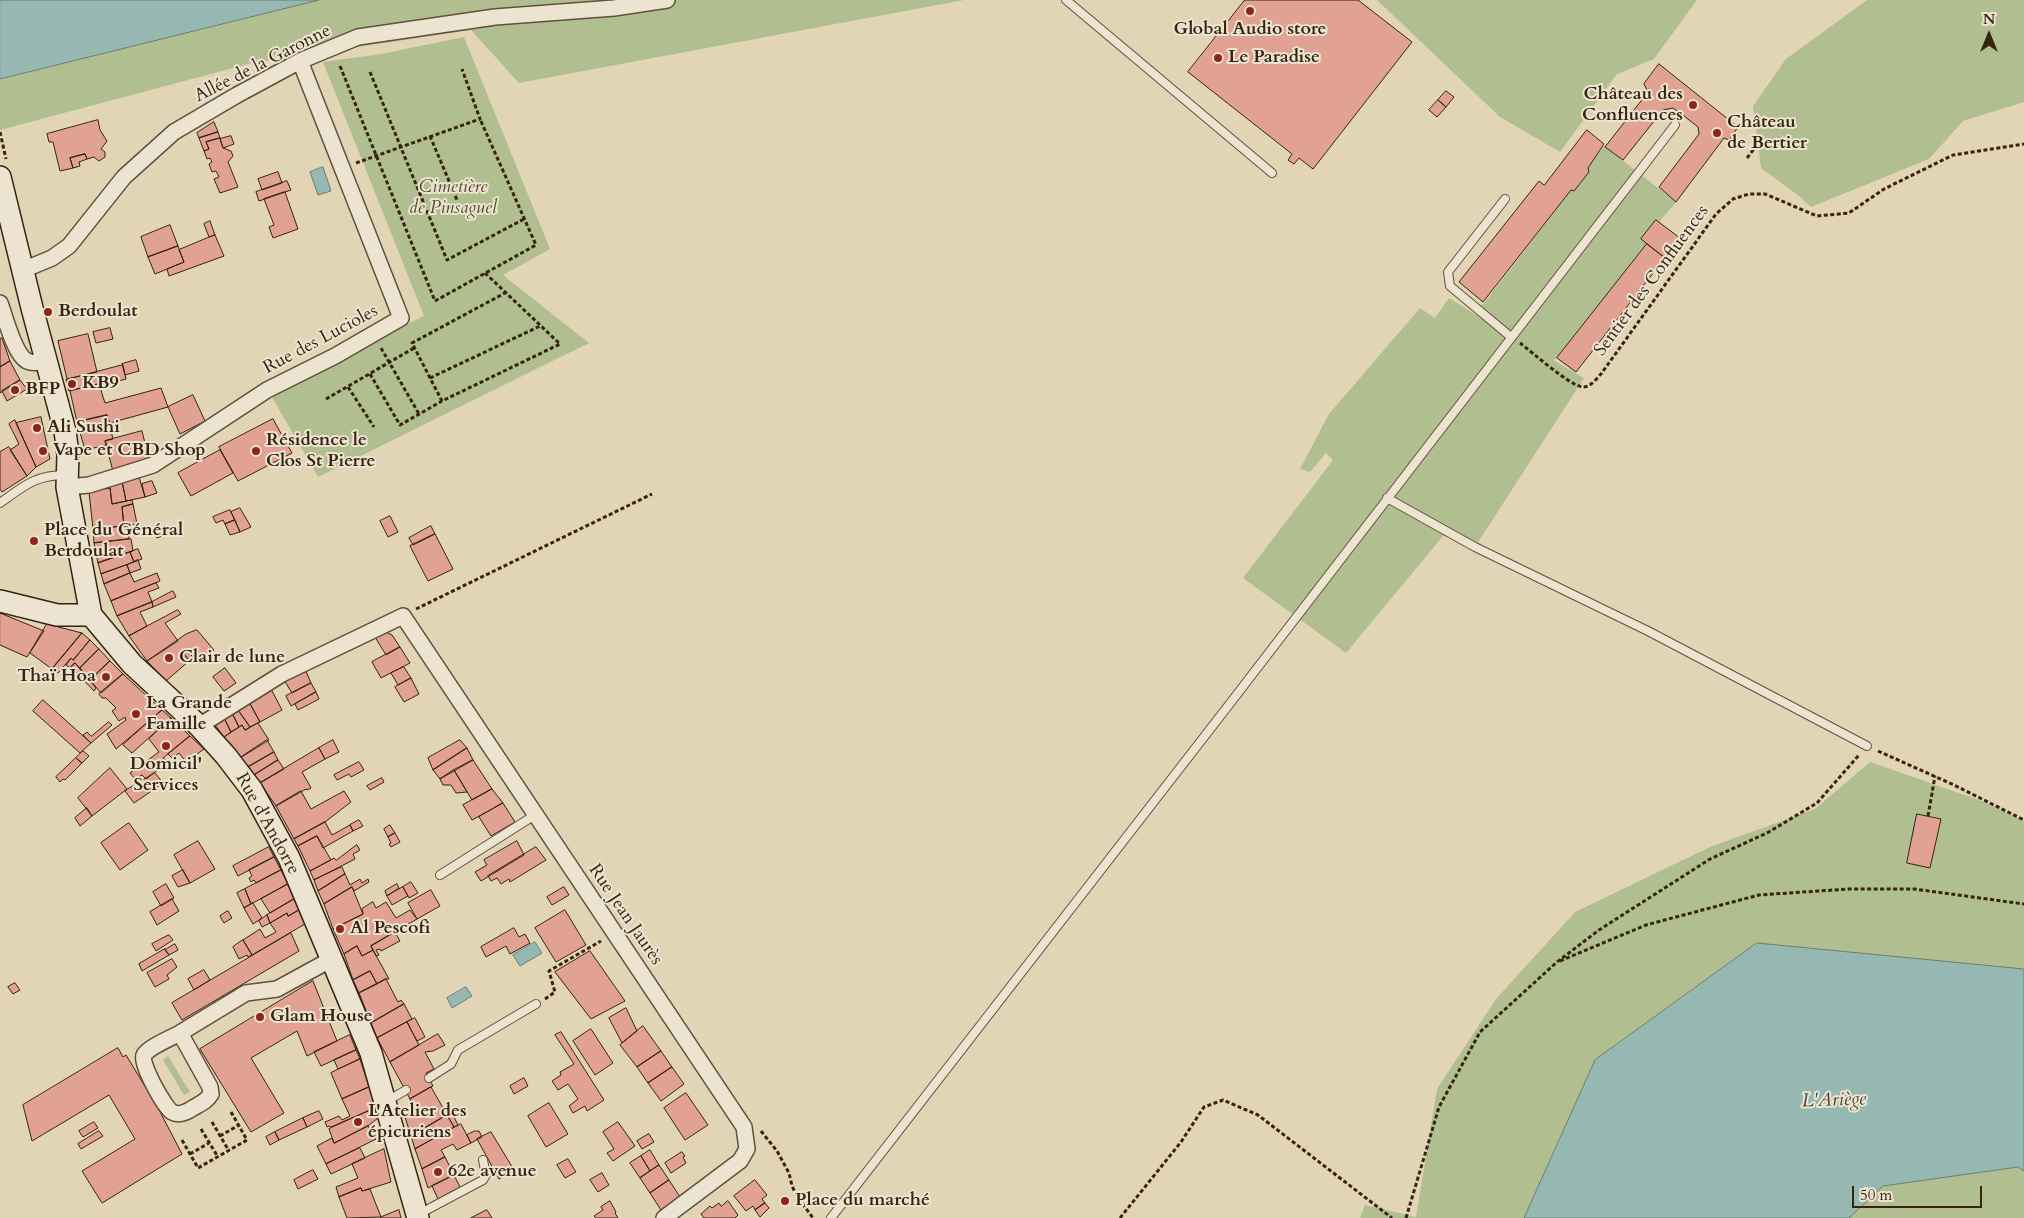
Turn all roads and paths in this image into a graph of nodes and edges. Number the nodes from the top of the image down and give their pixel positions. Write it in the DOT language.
graph roads {
  1 [pos="667,0"];
  2 [pos="1066,0"];
  3 [pos="300,61"];
  4 [pos="340,66"];
  5 [pos="462,69"];
  6 [pos="370,72"];
  7 [pos="480,118"];
  8 [pos="1675,125"];
  9 [pos="0,132"];
  10 [pos="430,136"];
  11 [pos="1754,142"];
  12 [pos="2024,144"];
  13 [pos="400,147"];
  14 [pos="4,152"];
  15 [pos="376,156"];
  16 [pos="1747,158"];
  17 [pos="341,168"];
  18 [pos="1272,173"];
  19 [pos="0,177"];
  20 [pos="1505,199"];
  21 [pos="457,200"];
  22 [pos="524,220"];
  23 [pos="23,270"];
  24 [pos="485,273"];
  25 [pos="505,293"];
  26 [pos="0,303"];
  27 [pos="540,326"];
  28 [pos="1511,337"];
  29 [pos="380,347"];
  30 [pos="414,348"];
  31 [pos="47,361"];
  32 [pos="389,362"];
  33 [pos="370,374"];
  34 [pos="430,378"];
  35 [pos="348,386"];
  36 [pos="326,399"];
  37 [pos="442,401"];
  38 [pos="419,414"];
  39 [pos="374,427"];
  40 [pos="68,481"];
  41 [pos="652,494"];
  42 [pos="1388,498"];
  43 [pos="0,503"];
  44 [pos="0,601"];
  45 [pos="91,615"];
  46 [pos="403,616"];
  47 [pos="199,726"];
  48 [pos="1867,746"];
  49 [pos="1935,776"];
  50 [pos="535,815"];
  51 [pos="1928,816"];
  52 [pos="2024,820"];
  53 [pos="440,875"];
  54 [pos="2024,904"];
  55 [pos="615,934"];
  56 [pos="330,960"];
  57 [pos="1557,962"];
  58 [pos="536,1004"];
  59 [pos="180,1033"];
  60 [pos="429,1078"];
  61 [pos="406,1090"];
  62 [pos="385,1102"];
  63 [pos="231,1112"];
  64 [pos="212,1122"];
  65 [pos="239,1125"];
  66 [pos="744,1127"];
  67 [pos="201,1129"];
  68 [pos="220,1136"];
  69 [pos="182,1140"];
  70 [pos="209,1143"];
  71 [pos="229,1151"];
  72 [pos="190,1154"];
  73 [pos="218,1157"];
  74 [pos="483,1160"];
  75 [pos="417,1216"];
  76 [pos="664,1218"];
  77 [pos="813,1218"];
  78 [pos="831,1218"];
  79 [pos="1120,1218"];
  80 [pos="1392,1218"];
  81 [pos="1406,1218"];
  1 -- 3 [label="street, Allée de la Garonne"];
  2 -- 18 [label="lane"];
  3 -- 17 [label="street, Rue des Lucioles"];
  3 -- 23 [label="street, Allée de la Garonne"];
  4 -- 15 [label="path"];
  5 -- 7 [label="path"];
  6 -- 13 [label="path"];
  7 -- 10 [label="path"];
  7 -- 22 [label="path"];
  8 -- 28 [label="lane"];
  9 -- 14 [label="path"];
  10 -- 13 [label="path"];
  10 -- 21 [label="path"];
  11 -- 16 [label="path"];
  12 -- 28 [label="path, Sentier des Confluences"];
  13 -- 15 [label="path"];
  13 -- 22 [label="path"];
  15 -- 17 [label="path"];
  15 -- 24 [label="path"];
  17 -- 40 [label="street, Rue des Lucioles"];
  19 -- 23 [label="main road, Rue d'Andorre"];
  20 -- 28 [label="lane"];
  22 -- 24 [label="path"];
  23 -- 31 [label="main road, Rue d'Andorre"];
  24 -- 25 [label="path"];
  25 -- 27 [label="path"];
  25 -- 30 [label="path"];
  26 -- 31 [label="street"];
  27 -- 34 [label="path"];
  27 -- 37 [label="path"];
  28 -- 42 [label="lane"];
  29 -- 32 [label="path"];
  30 -- 32 [label="path"];
  30 -- 34 [label="path"];
  31 -- 40 [label="main road, Rue d'Andorre"];
  32 -- 33 [label="path"];
  32 -- 38 [label="path"];
  33 -- 35 [label="path"];
  33 -- 38 [label="path"];
  34 -- 37 [label="path"];
  35 -- 36 [label="path"];
  35 -- 39 [label="path"];
  37 -- 38 [label="path"];
  40 -- 43 [label="lane"];
  40 -- 45 [label="main road, Rue d'Andorre"];
  41 -- 46 [label="path"];
  42 -- 48 [label="lane"];
  42 -- 78 [label="lane"];
  44 -- 45 [label="main road"];
  45 -- 47 [label="main road, Rue d'Andorre"];
  46 -- 47 [label="street"];
  46 -- 50 [label="street, Rue Jean Jaurès"];
  47 -- 56 [label="main road, Rue d'Andorre"];
  48 -- 49 [label="path"];
  48 -- 57 [label="path"];
  49 -- 51 [label="path"];
  49 -- 52 [label="path"];
  50 -- 53 [label="lane"];
  50 -- 55 [label="street, Rue Jean Jaurès"];
  54 -- 57 [label="path"];
  55 -- 58 [label="path"];
  55 -- 66 [label="street, Rue Jean Jaurès"];
  56 -- 59 [label="street"];
  56 -- 62 [label="main road, Rue d'Andorre"];
  57 -- 81 [label="path"];
  58 -- 60 [label="lane"];
  59 -- 59 [label="street"];
  61 -- 62 [label="lane"];
  62 -- 75 [label="main road, Rue d'Andorre"];
  63 -- 65 [label="path"];
  64 -- 68 [label="path"];
  65 -- 68 [label="path"];
  65 -- 71 [label="path"];
  66 -- 76 [label="street"];
  66 -- 77 [label="path"];
  67 -- 70 [label="path"];
  68 -- 71 [label="path"];
  69 -- 72 [label="path"];
  70 -- 72 [label="path"];
  70 -- 73 [label="path"];
  71 -- 73 [label="path"];
  72 -- 73 [label="path"];
  74 -- 75 [label="lane"];
  79 -- 80 [label="path"];
}
